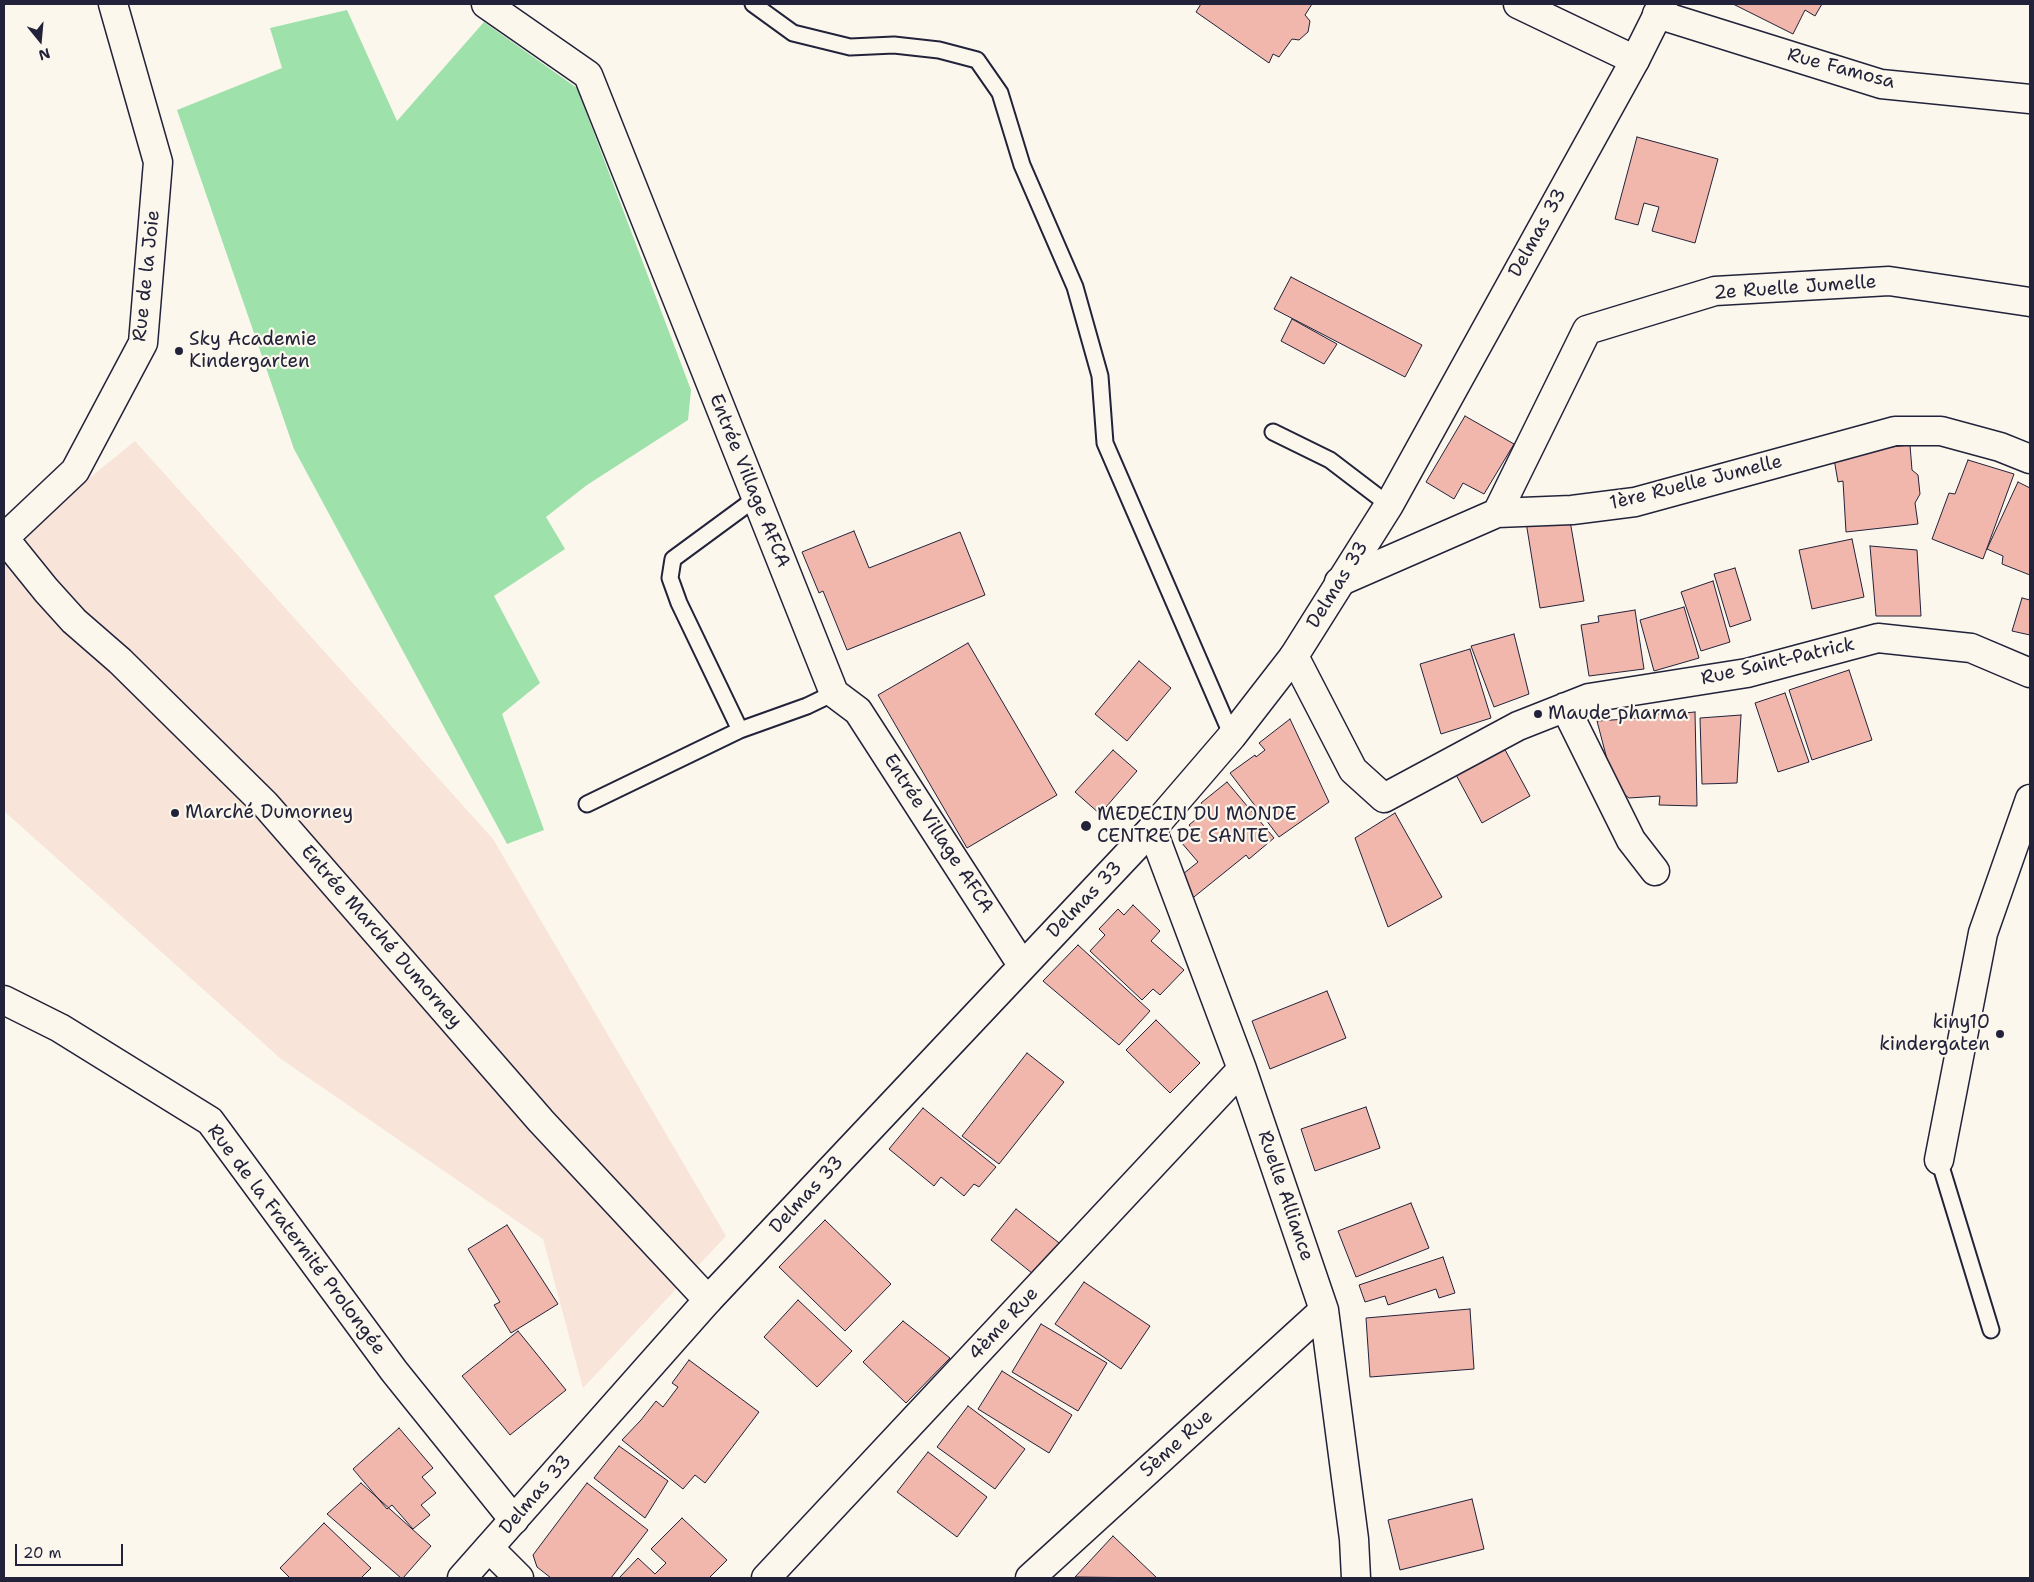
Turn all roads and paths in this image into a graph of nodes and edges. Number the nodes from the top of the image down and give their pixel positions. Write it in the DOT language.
graph roads {
  1 [pos="113,4"];
  2 [pos="486,4"];
  3 [pos="754,4"];
  4 [pos="1518,4"];
  5 [pos="1660,9"];
  6 [pos="1635,60"];
  7 [pos="2030,99"];
  8 [pos="2030,302"];
  9 [pos="1273,432"];
  10 [pos="2030,459"];
  11 [pos="756,498"];
  12 [pos="1389,505"];
  13 [pos="1498,513"];
  14 [pos="4,538"];
  15 [pos="1339,582"];
  16 [pos="1294,656"];
  17 [pos="2030,673"];
  18 [pos="834,692"];
  19 [pos="1565,708"];
  20 [pos="740,730"];
  21 [pos="1232,736"];
  22 [pos="2030,799"];
  23 [pos="587,804"];
  24 [pos="1152,829"];
  25 [pos="1656,871"];
  26 [pos="1022,965"];
  27 [pos="4,1000"];
  28 [pos="1242,1069"];
  29 [pos="1939,1160"];
  30 [pos="708,1300"];
  31 [pos="1324,1310"];
  32 [pos="1991,1330"];
  33 [pos="514,1520"];
  34 [pos="489,1548"];
  35 [pos="462,1578"];
  36 [pos="520,1578"];
  37 [pos="766,1578"];
  38 [pos="1030,1578"];
  39 [pos="1356,1578"];
  1 -- 14 [label="street, Rue de la Joie"];
  2 -- 11 [label="street, Entrée Village AFCA"];
  3 -- 21 [label="lane"];
  4 -- 6 [label="street"];
  5 -- 6 [label="street, Delmas 33"];
  5 -- 7 [label="street, Rue Famosa"];
  6 -- 12 [label="street, Delmas 33"];
  8 -- 13 [label="street, 2e Ruelle Jumelle"];
  9 -- 12 [label="lane"];
  10 -- 13 [label="street, 1ère Ruelle Jumelle"];
  11 -- 18 [label="street, Entrée Village AFCA"];
  11 -- 20 [label="lane"];
  12 -- 15 [label="street, Delmas 33"];
  13 -- 15 [label="street, 1ère Ruelle Jumelle"];
  14 -- 30 [label="street, Entrée Marché Dumorney"];
  15 -- 16 [label="street, Delmas 33"];
  16 -- 19 [label="street, Rue Saint-Patrick"];
  16 -- 21 [label="street, Delmas 33"];
  17 -- 19 [label="street, Rue Saint-Patrick"];
  18 -- 20 [label="lane"];
  18 -- 26 [label="street, Entrée Village AFCA"];
  19 -- 25 [label="street"];
  20 -- 23 [label="lane"];
  21 -- 24 [label="street, Delmas 33"];
  22 -- 29 [label="street"];
  24 -- 26 [label="street, Delmas 33"];
  24 -- 28 [label="street, Ruelle Alliance"];
  26 -- 30 [label="street, Delmas 33"];
  27 -- 33 [label="street, Rue de la Fraternité Prolongée"];
  28 -- 31 [label="street, Ruelle Alliance"];
  28 -- 37 [label="street, 4ème Rue"];
  29 -- 32 [label="lane"];
  30 -- 33 [label="street, Delmas 33"];
  31 -- 38 [label="street, 5ème Rue"];
  31 -- 39 [label="street, Ruelle Alliance"];
  33 -- 34 [label="street, Delmas 33"];
  34 -- 35 [label="street, Delmas 33"];
  34 -- 36 [label="street"];
}
